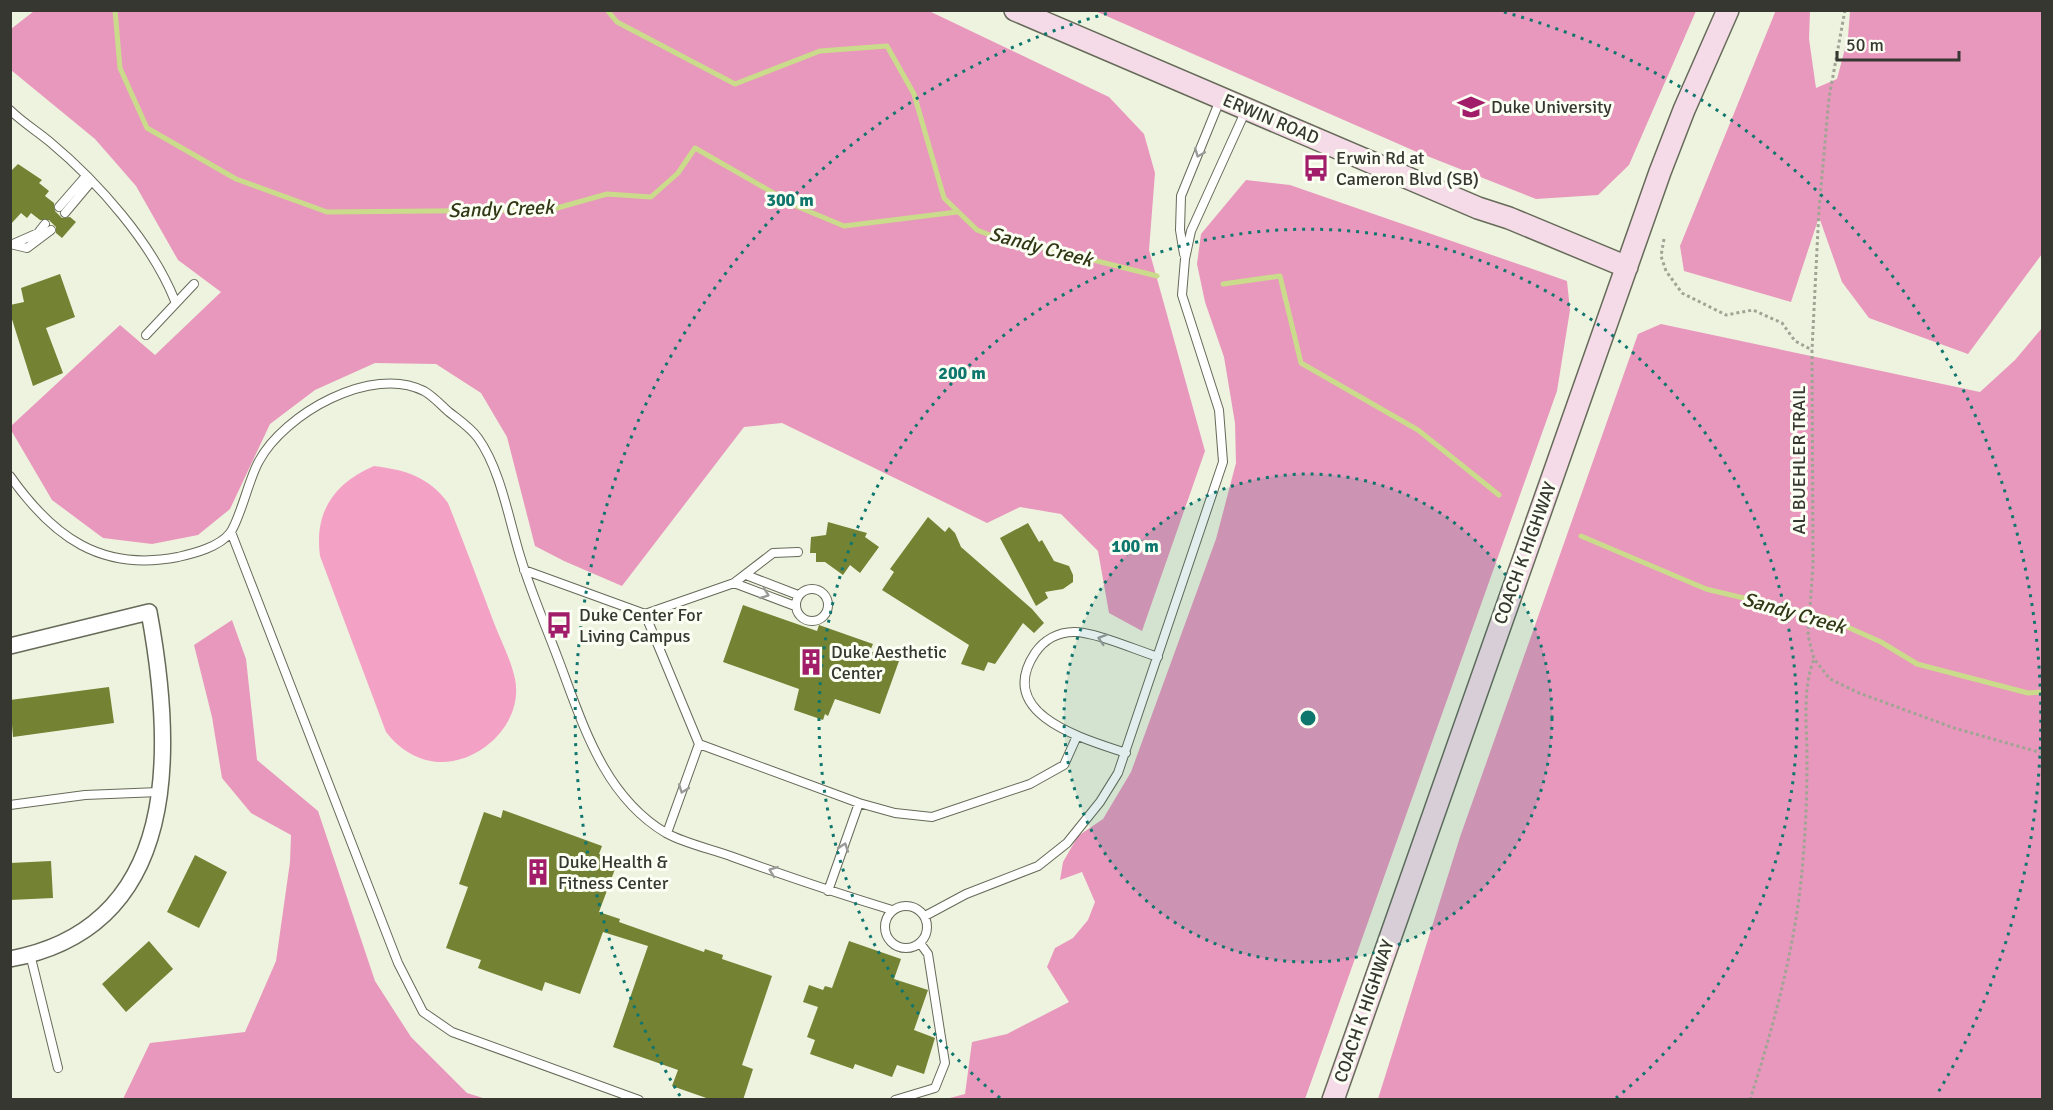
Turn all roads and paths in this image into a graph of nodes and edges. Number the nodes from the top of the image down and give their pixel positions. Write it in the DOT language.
graph roads {
  1 [pos="1015,10"];
  2 [pos="1728,10"];
  3 [pos="1845,10"];
  4 [pos="1221,98"];
  5 [pos="1246,109"];
  6 [pos="12,114"];
  7 [pos="88,179"];
  8 [pos="62,210"];
  9 [pos="48,227"];
  10 [pos="1664,239"];
  11 [pos="12,244"];
  12 [pos="1185,259"];
  13 [pos="1627,267"];
  14 [pos="194,284"];
  15 [pos="175,301"];
  16 [pos="146,335"];
  17 [pos="1812,350"];
  18 [pos="10,476"];
  19 [pos="231,532"];
  20 [pos="798,552"];
  21 [pos="524,570"];
  22 [pos="746,575"];
  23 [pos="734,583"];
  24 [pos="798,595"];
  25 [pos="795,606"];
  26 [pos="645,614"];
  27 [pos="10,646"];
  28 [pos="1158,657"];
  29 [pos="1814,659"];
  30 [pos="1077,736"];
  31 [pos="699,744"];
  32 [pos="1125,753"];
  33 [pos="2043,753"];
  34 [pos="159,792"];
  35 [pos="859,803"];
  36 [pos="10,805"];
  37 [pos="667,833"];
  38 [pos="828,891"];
  39 [pos="892,910"];
  40 [pos="925,916"];
  41 [pos="920,943"];
  42 [pos="30,954"];
  43 [pos="10,958"];
  44 [pos="58,1068"];
  45 [pos="639,1100"];
  46 [pos="895,1100"];
  47 [pos="1333,1100"];
  48 [pos="1750,1100"];
  1 -- 4 [label="main road, ERWIN ROAD"];
  2 -- 13 [label="main road, COACH K HIGHWAY"];
  3 -- 17 [label="path, AL BUEHLER TRAIL"];
  4 -- 5 [label="main road, ERWIN ROAD"];
  4 -- 12 [label="lane, one-way"];
  5 -- 12 [label="lane"];
  5 -- 13 [label="main road, ERWIN ROAD"];
  6 -- 7 [label="lane"];
  7 -- 8 [label="lane"];
  7 -- 15 [label="lane"];
  9 -- 11 [label="lane"];
  10 -- 17 [label="path"];
  12 -- 28 [label="lane"];
  13 -- 47 [label="main road, COACH K HIGHWAY"];
  14 -- 15 [label="lane"];
  15 -- 16 [label="lane"];
  17 -- 29 [label="path, AL BUEHLER TRAIL"];
  18 -- 19 [label="lane"];
  19 -- 21 [label="lane"];
  19 -- 45 [label="lane"];
  20 -- 22 [label="lane"];
  21 -- 26 [label="lane"];
  21 -- 37 [label="lane"];
  22 -- 23 [label="lane"];
  22 -- 24 [label="lane"];
  23 -- 25 [label="lane, one-way"];
  23 -- 26 [label="lane"];
  24 -- 25 [label="lane"];
  24 -- 25 [label="lane"];
  26 -- 31 [label="lane"];
  27 -- 34 [label="street"];
  28 -- 30 [label="lane, one-way"];
  28 -- 32 [label="lane"];
  29 -- 33 [label="path, AL BUEHLER TRAIL"];
  29 -- 48 [label="path"];
  30 -- 32 [label="lane"];
  30 -- 35 [label="lane"];
  31 -- 35 [label="lane"];
  31 -- 37 [label="lane, one-way"];
  32 -- 40 [label="lane"];
  34 -- 36 [label="lane"];
  34 -- 42 [label="street"];
  38 -- 35 [label="lane, one-way"];
  38 -- 37 [label="lane, one-way"];
  38 -- 39 [label="lane"];
  39 -- 40 [label="lane"];
  39 -- 41 [label="lane"];
  40 -- 41 [label="lane"];
  41 -- 46 [label="lane"];
  42 -- 43 [label="street"];
  42 -- 44 [label="lane"];
}
